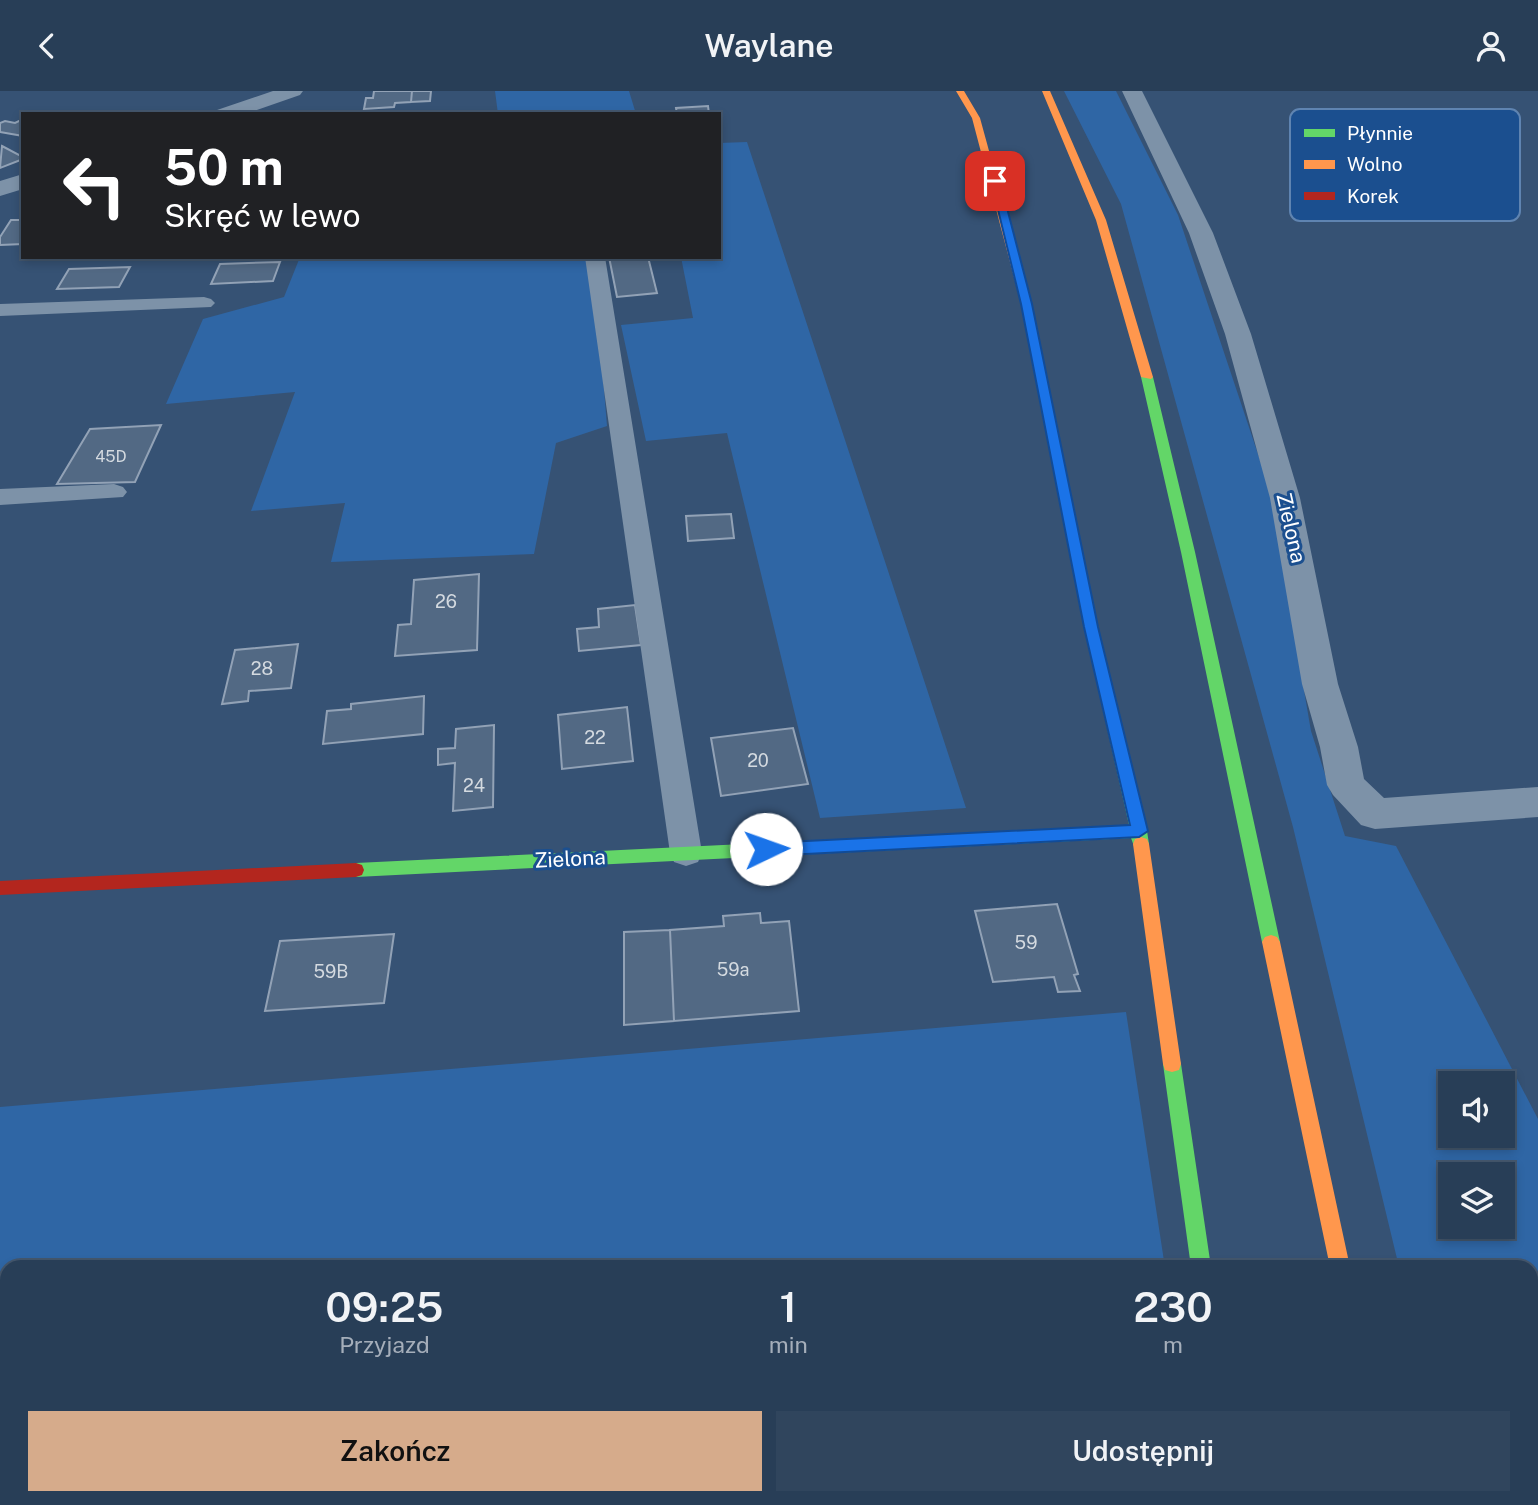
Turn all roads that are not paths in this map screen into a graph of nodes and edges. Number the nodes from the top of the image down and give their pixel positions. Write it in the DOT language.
graph roads {
  1 [pos="293,91"];
  2 [pos="960,91"];
  3 [pos="1046,91"];
  4 [pos="1132,91"];
  5 [pos="230,112"];
  6 [pos="21,182"];
  7 [pos="0,188"];
  8 [pos="596,259"];
  9 [pos="204,303"];
  10 [pos="0,310"];
  11 [pos="114,492"];
  12 [pos="0,497"];
  13 [pos="1538,802"];
  14 [pos="1139,831"];
  15 [pos="686,853"];
  16 [pos="0,888"];
  17 [pos="1200,1260"];
  18 [pos="1338,1260"];
  1 -- 5 [label="street"];
  2 -- 14 [label="street"];
  3 -- 18 [label="street"];
  4 -- 13 [label="street, Zielona"];
  6 -- 7 [label="street"];
  8 -- 15 [label="lane"];
  9 -- 10 [label="lane"];
  11 -- 12 [label="lane"];
  14 -- 15 [label="street, Zielona"];
  14 -- 17 [label="street"];
  15 -- 16 [label="street, Zielona"];
}
